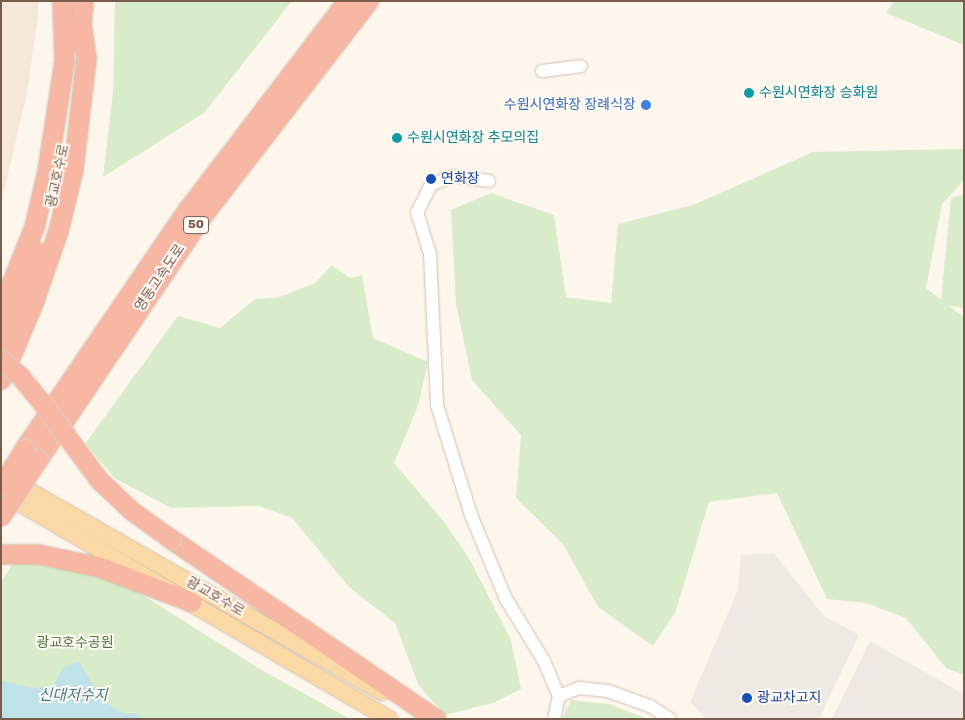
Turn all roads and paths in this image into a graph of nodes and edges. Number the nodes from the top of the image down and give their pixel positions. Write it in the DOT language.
graph roads {
  1 [pos="62,1"];
  2 [pos="84,1"];
  3 [pos="348,1"];
  4 [pos="368,1"];
  5 [pos="60,28"];
  6 [pos="82,30"];
  7 [pos="581,66"];
  8 [pos="542,71"];
  9 [pos="67,94"];
  10 [pos="489,181"];
  11 [pos="1,279"];
  12 [pos="1,309"];
  13 [pos="1,343"];
  14 [pos="1,360"];
  15 [pos="1,379"];
  16 [pos="31,454"];
  17 [pos="1,474"];
  18 [pos="1,485"];
  19 [pos="1,492"];
  20 [pos="1,516"];
  21 [pos="1,554"];
  22 [pos="192,602"];
  23 [pos="560,696"];
  24 [pos="390,719"];
  25 [pos="430,719"];
  26 [pos="436,719"];
  27 [pos="554,719"];
  28 [pos="670,719"];
  1 -- 5 [label="highway, 광교호수로"];
  2 -- 6 [label="highway, 광교호수로"];
  3 -- 16 [label="highway, 영동고속도로 / 50"];
  4 -- 16 [label="highway, 영동고속도로 / 50"];
  5 -- 9 [label="highway, 광교호수로"];
  5 -- 11 [label="highway"];
  6 -- 9 [label="highway, 광교호수로"];
  6 -- 15 [label="highway"];
  7 -- 8 [label="street"];
  9 -- 12 [label="highway, 광교호수로"];
  9 -- 13 [label="highway, 광교호수로"];
  10 -- 23 [label="street"];
  14 -- 26 [label="highway, bridge"];
  16 -- 18 [label="highway, 영동고속도로 / 50, bridge"];
  16 -- 20 [label="highway, 영동고속도로 / 50, bridge"];
  17 -- 25 [label="main road, 광교호수로"];
  19 -- 22 [label="main road, 광교호수로"];
  21 -- 22 [label="highway"];
  22 -- 24 [label="main road, 광교호수로"];
  23 -- 27 [label="street"];
  23 -- 28 [label="street"];
}
